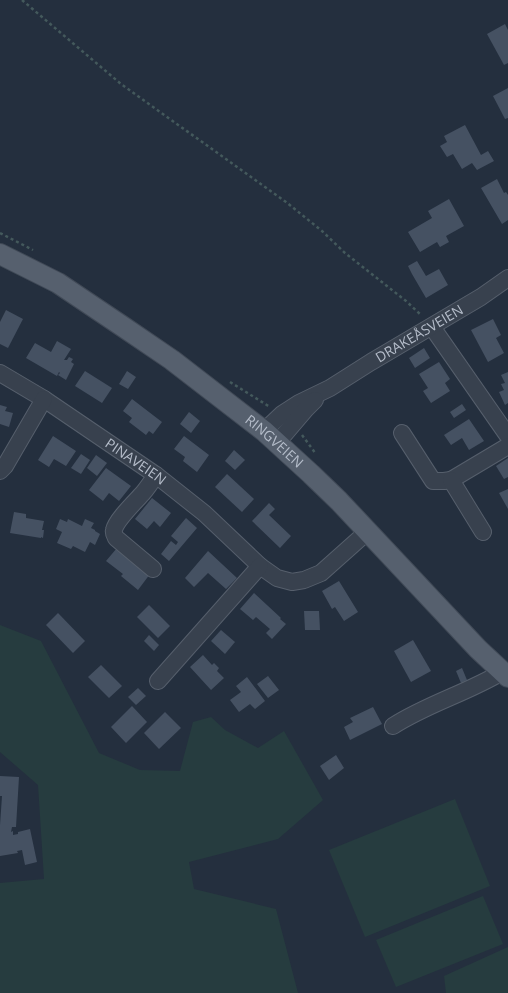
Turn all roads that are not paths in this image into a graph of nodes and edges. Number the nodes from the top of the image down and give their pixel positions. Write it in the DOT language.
graph roads {
  1 [pos="0,254"];
  2 [pos="508,278"];
  3 [pos="432,327"];
  4 [pos="0,373"];
  5 [pos="44,400"];
  6 [pos="402,432"];
  7 [pos="508,436"];
  8 [pos="270,437"];
  9 [pos="508,446"];
  10 [pos="0,471"];
  11 [pos="156,475"];
  12 [pos="451,480"];
  13 [pos="367,532"];
  14 [pos="483,532"];
  15 [pos="260,566"];
  16 [pos="153,569"];
  17 [pos="505,674"];
  18 [pos="158,681"];
  19 [pos="392,726"];
  1 -- 8 [label="main road, RINGVEIEN"];
  2 -- 3 [label="street, DRAKEÅSVEIEN"];
  3 -- 7 [label="street"];
  3 -- 8 [label="street, DRAKEÅSVEIEN"];
  4 -- 5 [label="street, PINAVEIEN"];
  5 -- 10 [label="street"];
  5 -- 11 [label="street, PINAVEIEN"];
  6 -- 12 [label="street"];
  8 -- 13 [label="main road, RINGVEIEN"];
  9 -- 12 [label="street"];
  11 -- 15 [label="street, PINAVEIEN"];
  11 -- 16 [label="street"];
  12 -- 14 [label="street"];
  13 -- 15 [label="street, PINAVEIEN"];
  13 -- 17 [label="main road, RINGVEIEN"];
  15 -- 18 [label="street"];
  17 -- 19 [label="street"];
}
